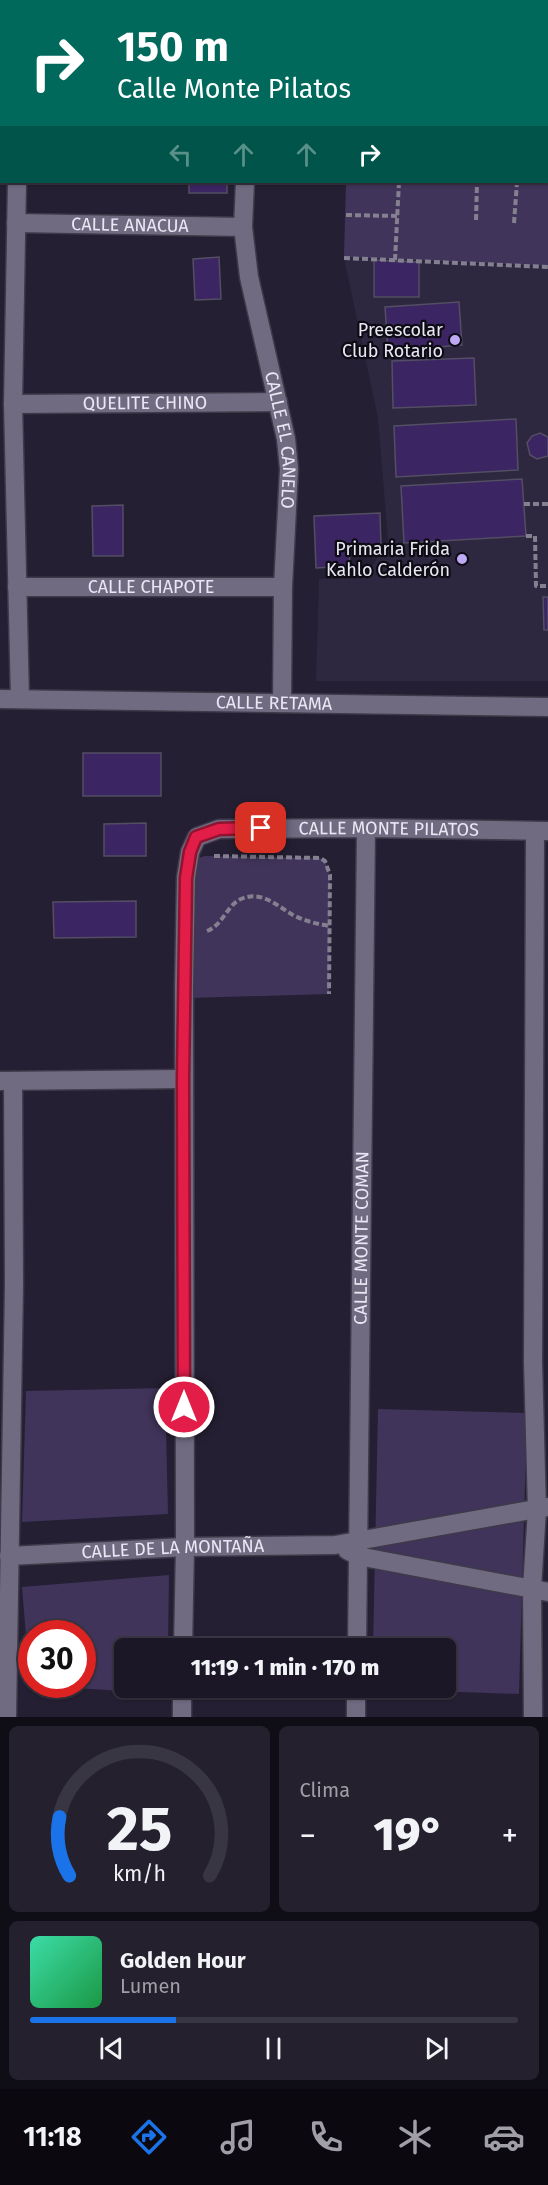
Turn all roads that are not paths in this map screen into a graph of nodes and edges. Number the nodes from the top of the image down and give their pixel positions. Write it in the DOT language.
graph roads {
  1 [pos="17,183"];
  2 [pos="245,183"];
  3 [pos="16,223"];
  4 [pos="243,227"];
  5 [pos="278,402"];
  6 [pos="13,404"];
  7 [pos="17,587"];
  8 [pos="283,587"];
  9 [pos="0,699"];
  10 [pos="20,699"];
  11 [pos="282,703"];
  12 [pos="548,708"];
  13 [pos="366,828"];
  14 [pos="542,831"];
  15 [pos="183,1079"];
  16 [pos="7,1081"];
  17 [pos="543,1508"];
  18 [pos="185,1547"];
  19 [pos="358,1548"];
  20 [pos="9,1556"];
  21 [pos="540,1590"];
  22 [pos="183,1638"];
  23 [pos="357,1638"];
  24 [pos="183,1698"];
  25 [pos="356,1698"];
  26 [pos="7,1717"];
  27 [pos="182,1717"];
  28 [pos="356,1717"];
  29 [pos="533,1717"];
  1 -- 3 [label="street"];
  2 -- 4 [label="street, CALLE EL CANELO"];
  3 -- 4 [label="street, CALLE ANACUA"];
  3 -- 6 [label="street"];
  4 -- 5 [label="street, CALLE EL CANELO"];
  5 -- 6 [label="street, QUELITE CHINO"];
  5 -- 8 [label="street, CALLE EL CANELO"];
  6 -- 7 [label="street"];
  7 -- 8 [label="street, CALLE CHAPOTE"];
  7 -- 10 [label="street"];
  8 -- 11 [label="street, CALLE EL CANELO"];
  9 -- 10 [label="street, CALLE RETAMA"];
  10 -- 11 [label="street, CALLE RETAMA"];
  11 -- 12 [label="street, CALLE RETAMA"];
  13 -- 14 [label="street, CALLE MONTE PILATOS"];
  13 -- 15 [label="street, CALLE MONTE PILATOS"];
  13 -- 19 [label="street, CALLE MONTE COMAN"];
  14 -- 17 [label="street"];
  15 -- 16 [label="street"];
  15 -- 18 [label="street"];
  16 -- 20 [label="street"];
  17 -- 19 [label="street"];
  17 -- 21 [label="street"];
  18 -- 19 [label="street, CALLE DE LA MONTAÑA"];
  18 -- 20 [label="street, CALLE DE LA MONTAÑA"];
  18 -- 22 [label="street"];
  19 -- 21 [label="street, CALLE DE LA MONTAÑA"];
  19 -- 23 [label="street, CALLE MONTE COMAN"];
  20 -- 26 [label="street"];
  21 -- 29 [label="street"];
  24 -- 27 [label="street"];
  25 -- 28 [label="street"];
}
